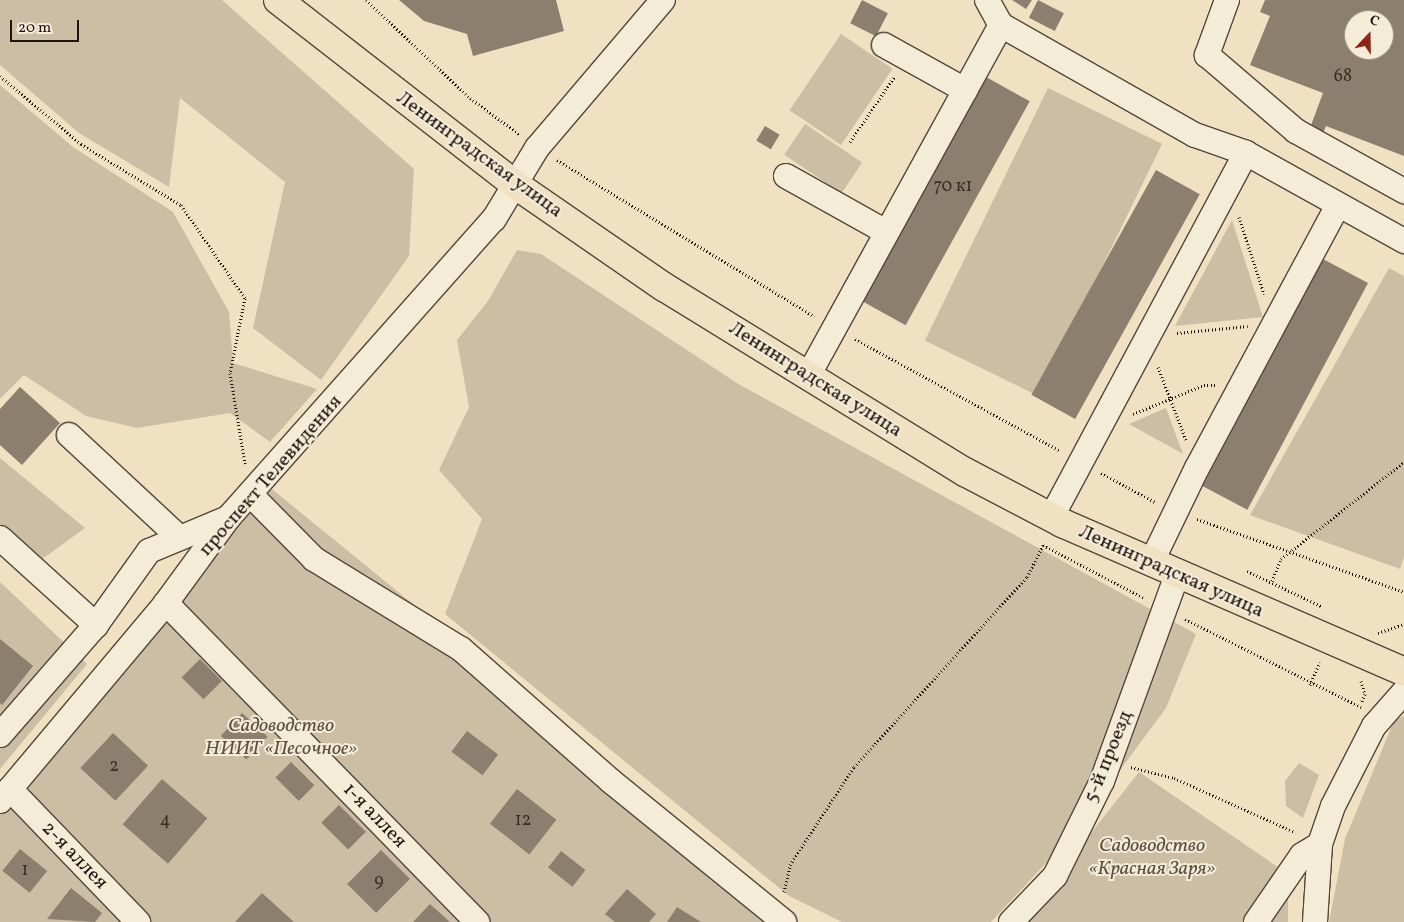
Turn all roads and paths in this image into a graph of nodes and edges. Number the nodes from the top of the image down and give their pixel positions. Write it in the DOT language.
graph roads {
  1 [pos="278,0"];
  2 [pos="366,0"];
  3 [pos="663,0"];
  4 [pos="987,0"];
  5 [pos="1227,0"];
  6 [pos="1001,25"];
  7 [pos="884,45"];
  8 [pos="908,58"];
  9 [pos="0,76"];
  10 [pos="964,90"];
  11 [pos="850,142"];
  12 [pos="537,148"];
  13 [pos="1246,153"];
  14 [pos="786,176"];
  15 [pos="513,183"];
  16 [pos="1229,185"];
  17 [pos="1404,191"];
  18 [pos="1338,205"];
  19 [pos="886,232"];
  20 [pos="1404,241"];
  21 [pos="1273,324"];
  22 [pos="834,328"];
  23 [pos="1146,336"];
  24 [pos="808,376"];
  25 [pos="1235,394"];
  26 [pos="1170,398"];
  27 [pos="1096,429"];
  28 [pos="69,435"];
  29 [pos="1080,462"];
  30 [pos="1404,462"];
  31 [pos="1197,468"];
  32 [pos="250,494"];
  33 [pos="1175,512"];
  34 [pos="229,517"];
  35 [pos="1051,518"];
  36 [pos="0,538"];
  37 [pos="180,538"];
  38 [pos="1294,550"];
  39 [pos="1151,563"];
  40 [pos="1247,571"];
  41 [pos="1177,575"];
  42 [pos="1272,582"];
  43 [pos="1404,592"];
  44 [pos="166,602"];
  45 [pos="1165,609"];
  46 [pos="1328,610"];
  47 [pos="1404,624"];
  48 [pos="96,625"];
  49 [pos="1373,633"];
  50 [pos="1321,660"];
  51 [pos="1404,672"];
  52 [pos="1310,684"];
  53 [pos="1404,692"];
  54 [pos="1365,709"];
  55 [pos="0,735"];
  56 [pos="1109,762"];
  57 [pos="5,795"];
  58 [pos="1320,844"];
  59 [pos="780,921"];
  60 [pos="138,922"];
  61 [pos="477,922"];
  62 [pos="1011,922"];
  63 [pos="1256,922"];
  64 [pos="1314,922"];
  1 -- 15 [label="main road, Ленинградская улица"];
  2 -- 12 [label="path"];
  3 -- 12 [label="street, проспект Телевидения"];
  4 -- 6 [label="street"];
  5 -- 17 [label="street"];
  6 -- 10 [label="street"];
  6 -- 13 [label="street"];
  7 -- 8 [label="street"];
  8 -- 10 [label="street"];
  8 -- 11 [label="path"];
  9 -- 32 [label="path"];
  10 -- 19 [label="street"];
  12 -- 15 [label="street, проспект Телевидения"];
  12 -- 22 [label="path"];
  13 -- 16 [label="street"];
  13 -- 18 [label="street"];
  14 -- 19 [label="street"];
  15 -- 24 [label="main road, Ленинградская улица"];
  15 -- 32 [label="street, проспект Телевидения"];
  16 -- 21 [label="path"];
  16 -- 23 [label="street"];
  18 -- 20 [label="street"];
  18 -- 21 [label="street"];
  19 -- 22 [label="street"];
  21 -- 23 [label="path"];
  21 -- 25 [label="street"];
  22 -- 24 [label="street"];
  22 -- 29 [label="path"];
  23 -- 26 [label="path"];
  23 -- 27 [label="street"];
  24 -- 35 [label="main road, Ленинградская улица"];
  25 -- 26 [label="path"];
  25 -- 31 [label="street"];
  26 -- 27 [label="path"];
  26 -- 31 [label="path"];
  27 -- 29 [label="street"];
  28 -- 37 [label="street"];
  29 -- 33 [label="path"];
  29 -- 35 [label="street"];
  30 -- 38 [label="path"];
  31 -- 33 [label="street"];
  32 -- 34 [label="street, проспект Телевидения"];
  32 -- 59 [label="street"];
  33 -- 38 [label="path"];
  33 -- 39 [label="street"];
  34 -- 37 [label="street"];
  34 -- 44 [label="street, проспект Телевидения"];
  35 -- 39 [label="main road, Ленинградская улица"];
  36 -- 48 [label="street"];
  37 -- 48 [label="street"];
  38 -- 42 [label="path"];
  38 -- 43 [label="path"];
  39 -- 41 [label="main road, Ленинградская улица"];
  40 -- 42 [label="path"];
  41 -- 45 [label="street, 5-й проезд"];
  41 -- 51 [label="main road, Ленинградская улица"];
  42 -- 46 [label="path"];
  44 -- 57 [label="street, проспект Телевидения"];
  44 -- 61 [label="street, 1-я аллея"];
  45 -- 52 [label="path"];
  45 -- 56 [label="street, 5-й проезд"];
  45 -- 59 [label="path"];
  47 -- 49 [label="path"];
  48 -- 55 [label="street"];
  50 -- 52 [label="path"];
  52 -- 54 [label="path"];
  53 -- 58 [label="street"];
  56 -- 58 [label="path"];
  56 -- 62 [label="street, 5-й проезд"];
  57 -- 60 [label="street, 2-я аллея"];
  58 -- 63 [label="street"];
  58 -- 64 [label="street"];
}
